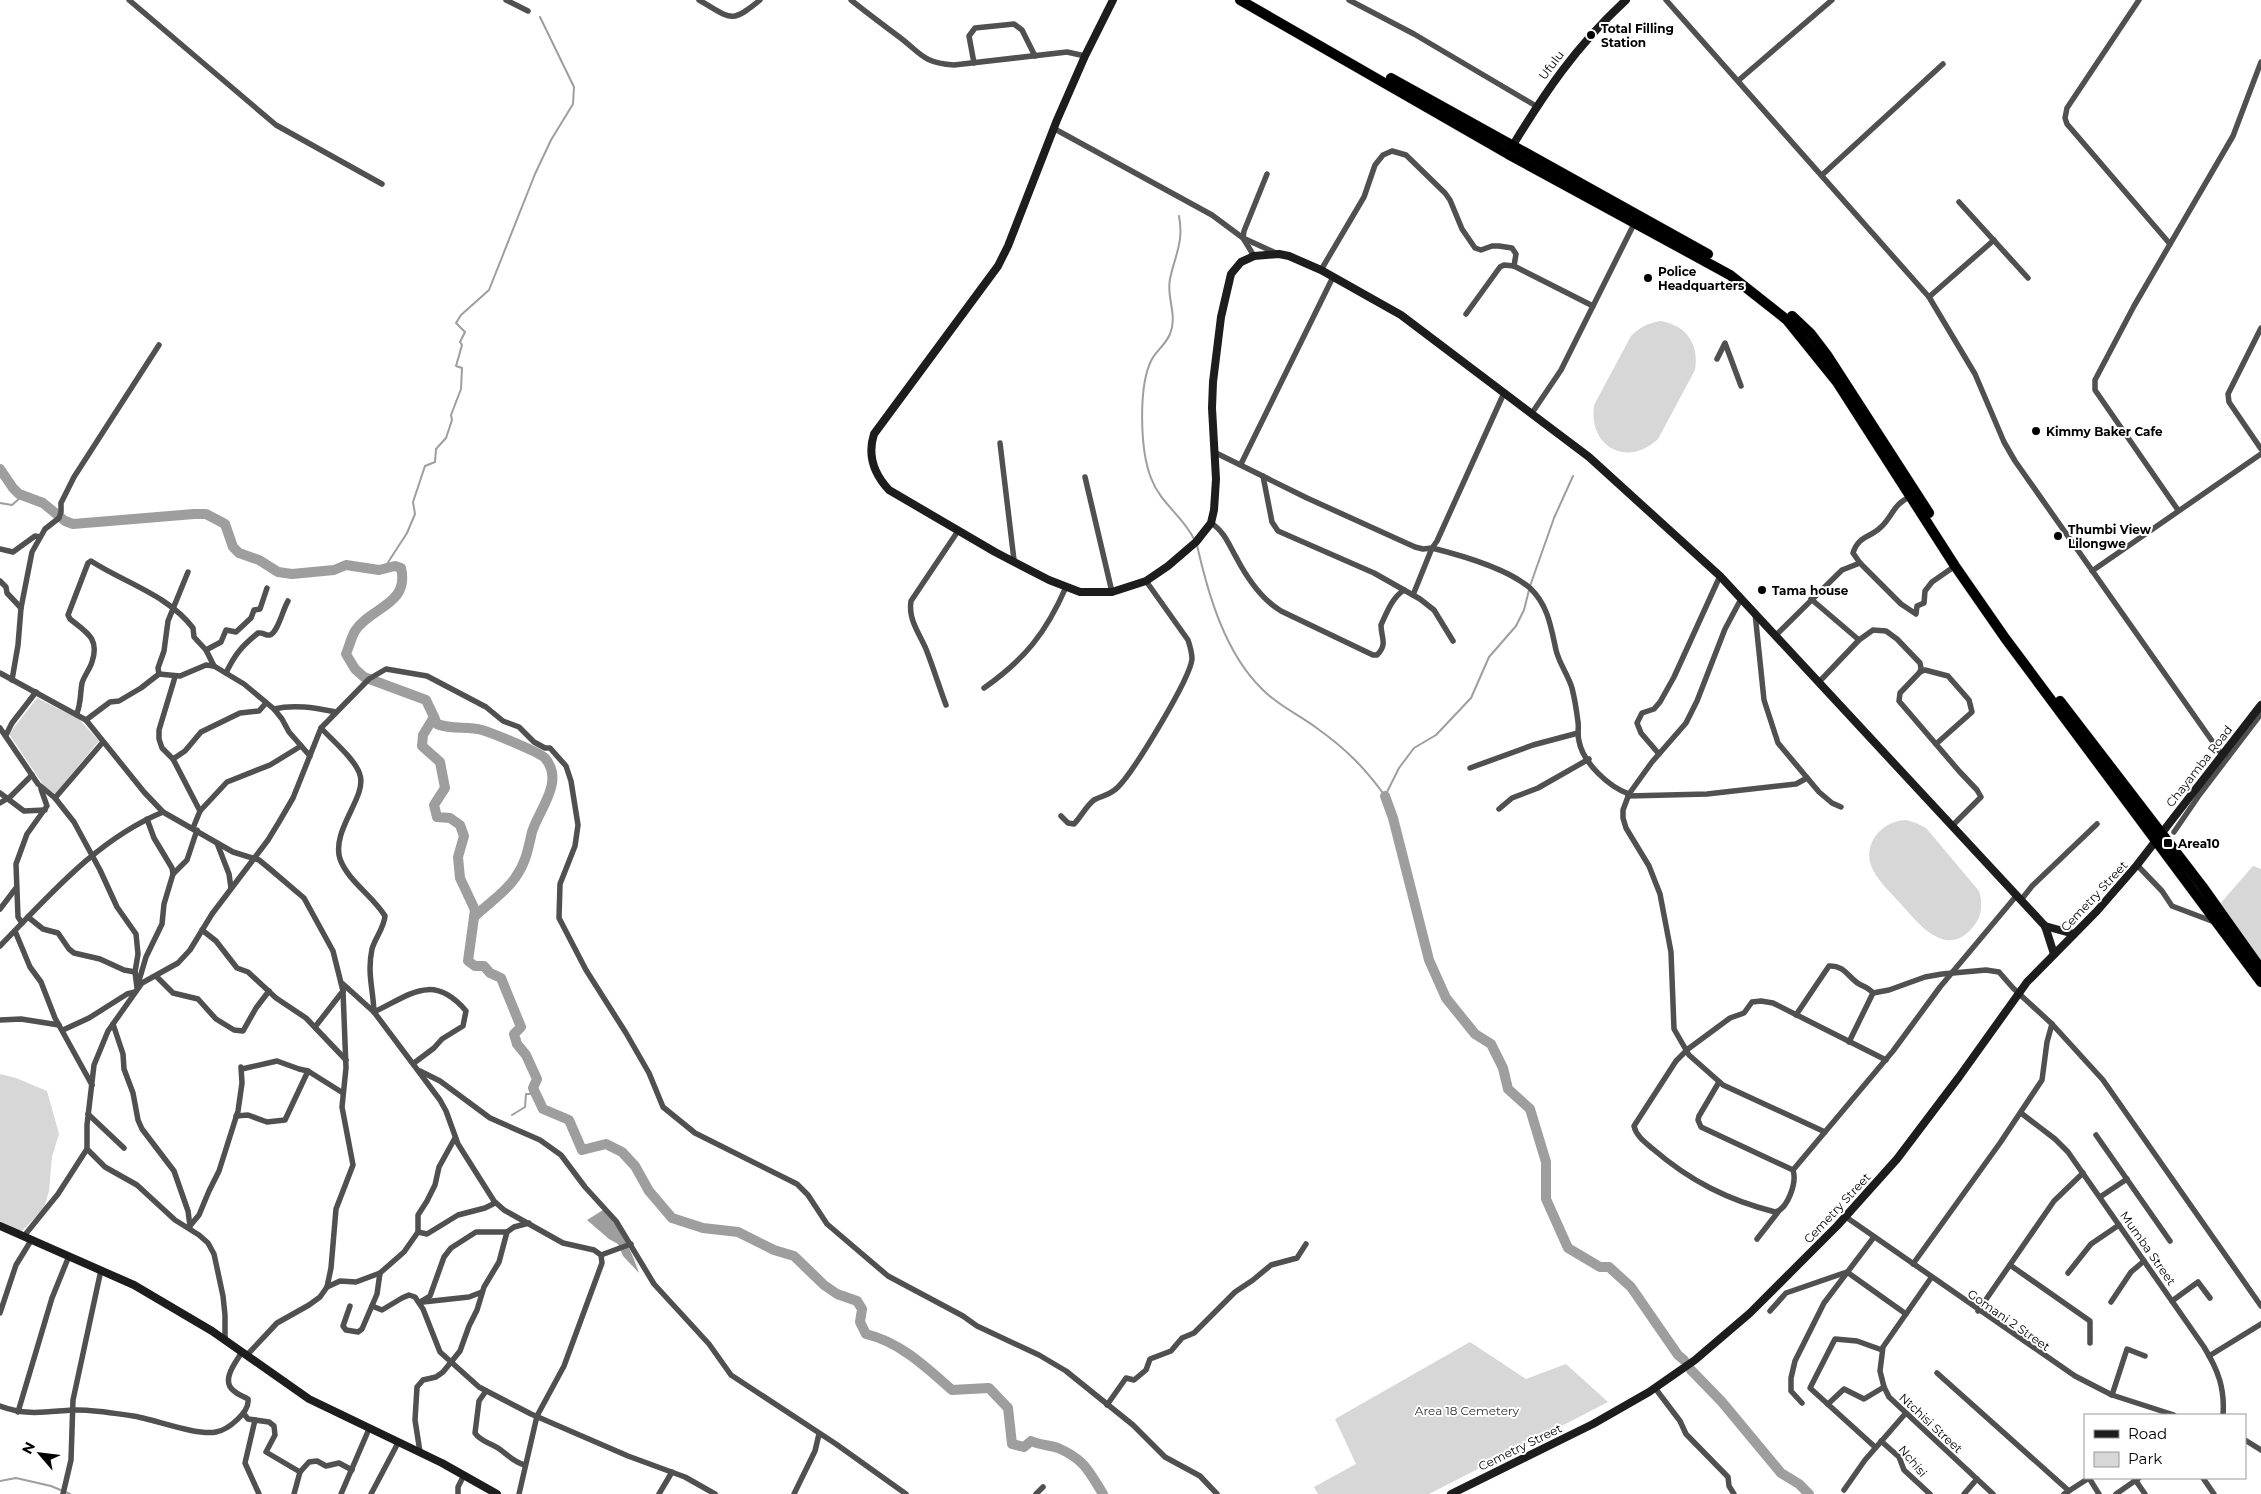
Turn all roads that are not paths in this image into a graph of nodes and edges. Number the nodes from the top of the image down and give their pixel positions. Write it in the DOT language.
graph roads {
  1 [pos="129,0"];
  2 [pos="506,0"];
  3 [pos="699,0"];
  4 [pos="760,0"];
  5 [pos="851,0"];
  6 [pos="1113,0"];
  7 [pos="1240,0"];
  8 [pos="1253,0"];
  9 [pos="1349,0"];
  10 [pos="1626,0"];
  11 [pos="1666,0"];
  12 [pos="1832,0"];
  13 [pos="2139,0"];
  14 [pos="528,11"];
  15 [pos="1035,56"];
  16 [pos="1085,56"];
  17 [pos="2261,62"];
  18 [pos="974,63"];
  19 [pos="1943,64"];
  20 [pos="1739,80"];
  21 [pos="1536,106"];
  22 [pos="1053,128"];
  23 [pos="1510,150"];
  24 [pos="1267,174"];
  25 [pos="1822,175"];
  26 [pos="382,184"];
  27 [pos="1959,202"];
  28 [pos="1635,222"];
  29 [pos="1243,238"];
  30 [pos="1994,240"];
  31 [pos="2170,244"];
  32 [pos="1279,254"];
  33 [pos="1254,256"];
  34 [pos="1514,266"];
  35 [pos="1321,270"];
  36 [pos="1333,277"];
  37 [pos="2028,278"];
  38 [pos="1930,297"];
  39 [pos="1593,306"];
  40 [pos="1466,314"];
  41 [pos="2261,328"];
  42 [pos="159,344"];
  43 [pos="1717,359"];
  44 [pos="1740,386"];
  45 [pos="1504,393"];
  46 [pos="1532,413"];
  47 [pos="1000,442"];
  48 [pos="2261,449"];
  49 [pos="1214,452"];
  50 [pos="2261,454"];
  51 [pos="1241,464"];
  52 [pos="1263,476"];
  53 [pos="1085,477"];
  54 [pos="1910,497"];
  55 [pos="2178,510"];
  56 [pos="1211,523"];
  57 [pos="958,531"];
  58 [pos="40,537"];
  59 [pos="1432,548"];
  60 [pos="0,550"];
  61 [pos="1014,560"];
  62 [pos="1860,563"];
  63 [pos="1955,566"];
  64 [pos="2092,571"];
  65 [pos="188,572"];
  66 [pos="1720,576"];
  67 [pos="0,581"];
  68 [pos="1146,581"];
  69 [pos="1066,587"];
  70 [pos="267,588"];
  71 [pos="1404,590"];
  72 [pos="1112,592"];
  73 [pos="1413,595"];
  74 [pos="1741,599"];
  75 [pos="1811,599"];
  76 [pos="288,601"];
  77 [pos="21,608"];
  78 [pos="174,609"];
  79 [pos="1755,613"];
  80 [pos="1776,635"];
  81 [pos="1859,640"];
  82 [pos="1453,641"];
  83 [pos="206,650"];
  84 [pos="214,666"];
  85 [pos="1920,672"];
  86 [pos="0,673"];
  87 [pos="226,673"];
  88 [pos="159,674"];
  89 [pos="174,677"];
  90 [pos="12,680"];
  91 [pos="1819,682"];
  92 [pos="984,688"];
  93 [pos="36,692"];
  94 [pos="266,703"];
  95 [pos="946,704"];
  96 [pos="2261,705"];
  97 [pos="274,709"];
  98 [pos="336,712"];
  99 [pos="77,714"];
  100 [pos="2261,714"];
  101 [pos="86,720"];
  102 [pos="0,728"];
  103 [pos="321,728"];
  104 [pos="1578,733"];
  105 [pos="6,734"];
  106 [pos="103,742"];
  107 [pos="1936,744"];
  108 [pos="301,746"];
  109 [pos="1659,754"];
  110 [pos="2222,755"];
  111 [pos="310,756"];
  112 [pos="173,759"];
  113 [pos="1589,760"];
  114 [pos="1470,768"];
  115 [pos="32,775"];
  116 [pos="1807,778"];
  117 [pos="38,784"];
  118 [pos="0,793"];
  119 [pos="1629,795"];
  120 [pos="55,798"];
  121 [pos="6,799"];
  122 [pos="0,803"];
  123 [pos="1841,807"];
  124 [pos="1499,809"];
  125 [pos="44,810"];
  126 [pos="200,811"];
  127 [pos="163,812"];
  128 [pos="1061,816"];
  129 [pos="147,819"];
  130 [pos="2097,824"];
  131 [pos="1952,826"];
  132 [pos="195,829"];
  133 [pos="2174,832"];
  134 [pos="2158,837"];
  135 [pos="217,843"];
  136 [pos="92,855"];
  137 [pos="252,859"];
  138 [pos="2137,865"];
  139 [pos="174,874"];
  140 [pos="16,888"];
  141 [pos="231,888"];
  142 [pos="2019,897"];
  143 [pos="0,909"];
  144 [pos="28,917"];
  145 [pos="22,923"];
  146 [pos="2219,924"];
  147 [pos="2045,926"];
  148 [pos="202,930"];
  149 [pos="15,931"];
  150 [pos="2074,934"];
  151 [pos="0,946"];
  152 [pos="2054,954"];
  153 [pos="2261,969"];
  154 [pos="135,972"];
  155 [pos="1952,974"];
  156 [pos="156,976"];
  157 [pos="341,982"];
  158 [pos="2261,982"];
  159 [pos="136,990"];
  160 [pos="269,991"];
  161 [pos="343,991"];
  162 [pos="1873,993"];
  163 [pos="2018,993"];
  164 [pos="374,1012"];
  165 [pos="1796,1015"];
  166 [pos="0,1020"];
  167 [pos="113,1024"];
  168 [pos="2052,1024"];
  169 [pos="315,1026"];
  170 [pos="61,1028"];
  171 [pos="1849,1042"];
  172 [pos="1688,1050"];
  173 [pos="346,1060"];
  174 [pos="1886,1060"];
  175 [pos="414,1063"];
  176 [pos="308,1071"];
  177 [pos="420,1072"];
  178 [pos="1719,1082"];
  179 [pos="92,1085"];
  180 [pos="343,1093"];
  181 [pos="2021,1113"];
  182 [pos="88,1114"];
  183 [pos="236,1116"];
  184 [pos="1825,1132"];
  185 [pos="2096,1135"];
  186 [pos="455,1138"];
  187 [pos="124,1148"];
  188 [pos="87,1149"];
  189 [pos="1793,1170"];
  190 [pos="2083,1173"];
  191 [pos="2127,1179"];
  192 [pos="2100,1197"];
  193 [pos="495,1203"];
  194 [pos="1778,1212"];
  195 [pos="1846,1217"];
  196 [pos="529,1224"];
  197 [pos="2120,1225"];
  198 [pos="0,1226"];
  199 [pos="189,1227"];
  200 [pos="418,1232"];
  201 [pos="507,1232"];
  202 [pos="1874,1236"];
  203 [pos="28,1238"];
  204 [pos="1757,1238"];
  205 [pos="2170,1241"];
  206 [pos="631,1244"];
  207 [pos="1306,1244"];
  208 [pos="601,1255"];
  209 [pos="69,1256"];
  210 [pos="2144,1261"];
  211 [pos="1913,1264"];
  212 [pos="2010,1265"];
  213 [pos="101,1270"];
  214 [pos="1847,1272"];
  215 [pos="380,1273"];
  216 [pos="2068,1273"];
  217 [pos="1931,1278"];
  218 [pos="327,1287"];
  219 [pos="482,1292"];
  220 [pos="2210,1298"];
  221 [pos="2172,1301"];
  222 [pos="420,1302"];
  223 [pos="2111,1302"];
  224 [pos="350,1306"];
  225 [pos="372,1306"];
  226 [pos="2261,1306"];
  227 [pos="1770,1311"];
  228 [pos="1978,1311"];
  229 [pos="0,1313"];
  230 [pos="1906,1314"];
  231 [pos="2261,1324"];
  232 [pos="225,1340"];
  233 [pos="2090,1343"];
  234 [pos="1882,1350"];
  235 [pos="245,1353"];
  236 [pos="2145,1356"];
  237 [pos="2209,1356"];
  238 [pos="450,1362"];
  239 [pos="1937,1373"];
  240 [pos="1884,1387"];
  241 [pos="1655,1388"];
  242 [pos="486,1391"];
  243 [pos="2112,1395"];
  244 [pos="1802,1403"];
  245 [pos="1828,1404"];
  246 [pos="1107,1405"];
  247 [pos="0,1406"];
  248 [pos="2152,1408"];
  249 [pos="72,1410"];
  250 [pos="18,1412"];
  251 [pos="244,1414"];
  252 [pos="1905,1414"];
  253 [pos="2149,1414"];
  254 [pos="2171,1414"];
  255 [pos="2223,1414"];
  256 [pos="537,1416"];
  257 [pos="255,1420"];
  258 [pos="369,1429"];
  259 [pos="819,1434"];
  260 [pos="1881,1441"];
  261 [pos="2246,1441"];
  262 [pos="398,1443"];
  263 [pos="1875,1448"];
  264 [pos="2261,1450"];
  265 [pos="420,1452"];
  266 [pos="525,1465"];
  267 [pos="352,1470"];
  268 [pos="300,1472"];
  269 [pos="672,1472"];
  270 [pos="464,1475"];
  271 [pos="1976,1479"];
  272 [pos="2087,1479"];
  273 [pos="2090,1479"];
  274 [pos="2135,1479"];
  275 [pos="2137,1479"];
  276 [pos="2204,1479"];
  277 [pos="1043,1486"];
  278 [pos="1844,1490"];
  279 [pos="2066,1492"];
  280 [pos="63,1494"];
  281 [pos="258,1494"];
  282 [pos="294,1494"];
  283 [pos="341,1494"];
  284 [pos="371,1494"];
  285 [pos="458,1494"];
  286 [pos="497,1494"];
  287 [pos="519,1494"];
  288 [pos="659,1494"];
  289 [pos="715,1494"];
  290 [pos="794,1494"];
  291 [pos="906,1494"];
  292 [pos="1036,1494"];
  293 [pos="1217,1494"];
  294 [pos="1451,1494"];
  295 [pos="1734,1494"];
  296 [pos="1930,1494"];
  297 [pos="1964,1494"];
  298 [pos="1993,1494"];
  299 [pos="2099,1494"];
  300 [pos="2116,1494"];
  301 [pos="2145,1494"];
  302 [pos="2214,1494"];
  1 -- 26 [label="street"];
  2 -- 14 [label="street"];
  3 -- 4 [label="street"];
  5 -- 18 [label="street"];
  6 -- 16 [label="street"];
  7 -- 23 [label="highway"];
  8 -- 23 [label="highway"];
  9 -- 21 [label="street"];
  10 -- 21 [label="street, Ufulu"];
  11 -- 20 [label="street"];
  12 -- 20 [label="street"];
  13 -- 31 [label="street"];
  15 -- 16 [label="street"];
  15 -- 18 [label="street"];
  15 -- 18 [label="street"];
  16 -- 22 [label="street"];
  17 -- 31 [label="street"];
  19 -- 25 [label="street"];
  20 -- 25 [label="street"];
  21 -- 23 [label="street, Ufulu"];
  22 -- 29 [label="street"];
  22 -- 57 [label="street"];
  23 -- 28 [label="highway"];
  23 -- 134 [label="highway"];
  24 -- 29 [label="street"];
  25 -- 38 [label="street"];
  27 -- 30 [label="street"];
  28 -- 39 [label="street"];
  28 -- 54 [label="highway"];
  29 -- 32 [label="street"];
  29 -- 33 [label="street"];
  30 -- 37 [label="street"];
  30 -- 38 [label="street"];
  31 -- 55 [label="street"];
  32 -- 33 [label="street"];
  32 -- 35 [label="street"];
  33 -- 49 [label="street"];
  34 -- 35 [label="street"];
  34 -- 39 [label="street"];
  34 -- 40 [label="street"];
  35 -- 36 [label="street"];
  36 -- 45 [label="street"];
  36 -- 51 [label="street"];
  38 -- 64 [label="street"];
  39 -- 46 [label="street"];
  41 -- 48 [label="street"];
  42 -- 58 [label="street"];
  43 -- 44 [label="street"];
  45 -- 46 [label="street"];
  45 -- 59 [label="street"];
  46 -- 66 [label="street"];
  47 -- 61 [label="street"];
  49 -- 51 [label="street"];
  49 -- 56 [label="street"];
  50 -- 55 [label="street"];
  51 -- 52 [label="street"];
  52 -- 59 [label="street"];
  52 -- 71 [label="street"];
  53 -- 72 [label="street"];
  54 -- 62 [label="street"];
  54 -- 63 [label="highway"];
  55 -- 64 [label="street"];
  56 -- 68 [label="street"];
  56 -- 71 [label="street"];
  57 -- 61 [label="street"];
  57 -- 95 [label="street"];
  58 -- 60 [label="street"];
  58 -- 77 [label="street"];
  59 -- 73 [label="street"];
  59 -- 104 [label="street"];
  61 -- 69 [label="street"];
  62 -- 63 [label="street"];
  62 -- 75 [label="street"];
  63 -- 134 [label="highway"];
  64 -- 110 [label="street"];
  65 -- 78 [label="street"];
  66 -- 74 [label="street"];
  66 -- 109 [label="street"];
  67 -- 77 [label="street"];
  68 -- 72 [label="street"];
  68 -- 128 [label="street"];
  69 -- 72 [label="street"];
  69 -- 92 [label="street"];
  70 -- 83 [label="street"];
  71 -- 73 [label="street"];
  73 -- 82 [label="street"];
  74 -- 79 [label="street"];
  74 -- 109 [label="street"];
  75 -- 80 [label="street"];
  75 -- 81 [label="street"];
  76 -- 87 [label="street"];
  77 -- 90 [label="street"];
  78 -- 83 [label="street"];
  78 -- 88 [label="street"];
  78 -- 99 [label="street"];
  79 -- 80 [label="street"];
  79 -- 116 [label="street"];
  80 -- 91 [label="street"];
  81 -- 85 [label="street"];
  81 -- 91 [label="street"];
  83 -- 84 [label="street"];
  84 -- 87 [label="street"];
  84 -- 89 [label="street"];
  85 -- 107 [label="street"];
  85 -- 107 [label="street"];
  86 -- 90 [label="street"];
  87 -- 94 [label="street"];
  88 -- 89 [label="street"];
  88 -- 101 [label="street"];
  89 -- 112 [label="street"];
  90 -- 93 [label="street"];
  91 -- 131 [label="street"];
  93 -- 99 [label="street"];
  93 -- 105 [label="street"];
  94 -- 97 [label="street"];
  94 -- 112 [label="street"];
  96 -- 110 [label="street, Chayamba Road"];
  97 -- 98 [label="street"];
  97 -- 108 [label="street"];
  98 -- 103 [label="street"];
  98 -- 246 [label="street"];
  99 -- 101 [label="street"];
  100 -- 133 [label="street"];
  101 -- 106 [label="street"];
  102 -- 105 [label="street"];
  103 -- 111 [label="street"];
  103 -- 164 [label="street"];
  104 -- 113 [label="street"];
  104 -- 114 [label="street"];
  105 -- 115 [label="street"];
  106 -- 120 [label="street"];
  106 -- 127 [label="street"];
  107 -- 131 [label="street"];
  108 -- 111 [label="street"];
  108 -- 126 [label="street"];
  109 -- 119 [label="street"];
  110 -- 134 [label="street, Chayamba Road"];
  111 -- 137 [label="street"];
  112 -- 126 [label="street"];
  113 -- 119 [label="street"];
  113 -- 124 [label="street"];
  115 -- 117 [label="street"];
  115 -- 121 [label="street"];
  116 -- 119 [label="street"];
  116 -- 123 [label="street"];
  117 -- 120 [label="street"];
  117 -- 125 [label="street"];
  118 -- 121 [label="street"];
  119 -- 172 [label="street"];
  120 -- 136 [label="street"];
  121 -- 122 [label="street"];
  121 -- 125 [label="street"];
  125 -- 140 [label="street"];
  126 -- 132 [label="street"];
  127 -- 129 [label="street"];
  127 -- 132 [label="street"];
  129 -- 136 [label="street"];
  129 -- 139 [label="street"];
  130 -- 142 [label="street"];
  131 -- 142 [label="street"];
  132 -- 135 [label="street"];
  132 -- 139 [label="street"];
  134 -- 138 [label="street, Cemetry Street"];
  134 -- 146 [label="highway"];
  134 -- 153 [label="highway"];
  135 -- 137 [label="street"];
  135 -- 141 [label="street"];
  136 -- 144 [label="street"];
  136 -- 154 [label="street"];
  137 -- 141 [label="street"];
  137 -- 157 [label="street"];
  138 -- 146 [label="street"];
  138 -- 150 [label="street, Cemetry Street"];
  139 -- 159 [label="street"];
  140 -- 143 [label="street"];
  140 -- 145 [label="street"];
  141 -- 148 [label="street"];
  142 -- 147 [label="street"];
  142 -- 155 [label="street"];
  144 -- 145 [label="street"];
  144 -- 154 [label="street"];
  145 -- 149 [label="street"];
  146 -- 158 [label="highway"];
  147 -- 150 [label="street"];
  147 -- 152 [label="street"];
  148 -- 156 [label="street"];
  148 -- 160 [label="street"];
  149 -- 151 [label="street"];
  149 -- 170 [label="street"];
  150 -- 152 [label="street, Cemetry Street"];
  152 -- 163 [label="street, Cemetry Street"];
  154 -- 159 [label="street"];
  155 -- 162 [label="street"];
  155 -- 163 [label="street"];
  155 -- 174 [label="street"];
  156 -- 159 [label="street"];
  156 -- 160 [label="street"];
  157 -- 161 [label="street"];
  157 -- 164 [label="street"];
  159 -- 167 [label="street"];
  159 -- 170 [label="street"];
  160 -- 169 [label="street"];
  161 -- 169 [label="street"];
  161 -- 173 [label="street"];
  162 -- 165 [label="street"];
  162 -- 171 [label="street"];
  163 -- 168 [label="street"];
  163 -- 195 [label="street, Cemetry Street"];
  164 -- 175 [label="street"];
  164 -- 175 [label="street"];
  165 -- 171 [label="street"];
  165 -- 172 [label="street"];
  166 -- 170 [label="street"];
  167 -- 179 [label="street"];
  167 -- 199 [label="street"];
  168 -- 181 [label="street"];
  168 -- 226 [label="street"];
  169 -- 173 [label="street"];
  170 -- 179 [label="street"];
  171 -- 174 [label="street"];
  172 -- 178 [label="street"];
  172 -- 194 [label="street"];
  173 -- 180 [label="street"];
  174 -- 184 [label="street"];
  175 -- 177 [label="street"];
  176 -- 180 [label="street"];
  176 -- 183 [label="street"];
  176 -- 183 [label="street"];
  177 -- 186 [label="street"];
  177 -- 206 [label="street"];
  178 -- 184 [label="street"];
  178 -- 189 [label="street"];
  179 -- 182 [label="street"];
  180 -- 218 [label="street"];
  181 -- 190 [label="street, Mumba Street"];
  181 -- 211 [label="street"];
  182 -- 187 [label="street"];
  182 -- 188 [label="street"];
  183 -- 199 [label="street"];
  184 -- 189 [label="street"];
  185 -- 191 [label="street"];
  186 -- 193 [label="street"];
  186 -- 200 [label="street"];
  188 -- 199 [label="street"];
  188 -- 203 [label="street"];
  189 -- 194 [label="street"];
  190 -- 192 [label="street, Mumba Street"];
  190 -- 212 [label="street"];
  191 -- 192 [label="street"];
  191 -- 205 [label="street"];
  192 -- 197 [label="street, Mumba Street"];
  193 -- 196 [label="street"];
  193 -- 200 [label="street"];
  194 -- 204 [label="street"];
  195 -- 202 [label="street, Gomani 2 Street"];
  195 -- 241 [label="street, Cemetry Street"];
  196 -- 201 [label="street"];
  196 -- 208 [label="street"];
  197 -- 210 [label="street, Mumba Street"];
  197 -- 216 [label="street"];
  198 -- 203 [label="street"];
  199 -- 232 [label="street"];
  200 -- 215 [label="street"];
  201 -- 219 [label="street"];
  201 -- 222 [label="street"];
  202 -- 211 [label="street, Gomani 2 Street"];
  202 -- 214 [label="street"];
  203 -- 209 [label="street"];
  203 -- 229 [label="street"];
  206 -- 208 [label="street"];
  206 -- 259 [label="street"];
  207 -- 246 [label="street"];
  208 -- 256 [label="street"];
  209 -- 213 [label="street"];
  209 -- 250 [label="street"];
  210 -- 221 [label="street, Mumba Street"];
  210 -- 223 [label="street"];
  211 -- 217 [label="street, Gomani 2 Street"];
  212 -- 228 [label="street"];
  212 -- 233 [label="street"];
  213 -- 232 [label="street"];
  213 -- 249 [label="street"];
  214 -- 227 [label="street"];
  214 -- 230 [label="street"];
  214 -- 244 [label="street"];
  215 -- 218 [label="street"];
  215 -- 225 [label="street"];
  217 -- 228 [label="street, Gomani 2 Street"];
  217 -- 230 [label="street"];
  218 -- 235 [label="street"];
  219 -- 222 [label="street"];
  219 -- 238 [label="street"];
  220 -- 221 [label="street"];
  221 -- 237 [label="street, Mumba Street"];
  222 -- 225 [label="street"];
  222 -- 238 [label="street"];
  224 -- 225 [label="street"];
  228 -- 243 [label="street, Gomani 2 Street"];
  230 -- 234 [label="street"];
  231 -- 237 [label="street"];
  232 -- 235 [label="street"];
  234 -- 240 [label="street, Ntchisi Street"];
  234 -- 245 [label="street"];
  235 -- 251 [label="street"];
  235 -- 258 [label="street"];
  236 -- 243 [label="street"];
  237 -- 255 [label="street, Mumba Street"];
  238 -- 242 [label="street"];
  238 -- 265 [label="street"];
  239 -- 279 [label="street"];
  240 -- 245 [label="street"];
  240 -- 252 [label="street, Ntchisi Street"];
  241 -- 294 [label="street, Cemetry Street"];
  241 -- 295 [label="street"];
  242 -- 256 [label="street"];
  242 -- 266 [label="street"];
  243 -- 248 [label="street, Gomani 2 Street"];
  245 -- 263 [label="street"];
  246 -- 293 [label="street"];
  247 -- 250 [label="street"];
  248 -- 253 [label="street"];
  248 -- 254 [label="street, Gomani 2 Street"];
  249 -- 250 [label="street"];
  249 -- 251 [label="street"];
  249 -- 280 [label="street"];
  251 -- 257 [label="street"];
  252 -- 260 [label="street"];
  252 -- 271 [label="street, Ntchisi Street"];
  256 -- 266 [label="street"];
  256 -- 269 [label="street"];
  257 -- 268 [label="street"];
  257 -- 281 [label="street"];
  258 -- 262 [label="street"];
  258 -- 267 [label="street"];
  259 -- 290 [label="street"];
  259 -- 291 [label="street"];
  260 -- 263 [label="street"];
  260 -- 296 [label="street, Nchisi"];
  261 -- 264 [label="street"];
  262 -- 265 [label="street"];
  262 -- 284 [label="street"];
  263 -- 278 [label="street"];
  265 -- 270 [label="street"];
  266 -- 287 [label="street"];
  267 -- 268 [label="street"];
  267 -- 283 [label="street"];
  268 -- 282 [label="street"];
  269 -- 288 [label="street"];
  269 -- 289 [label="street"];
  270 -- 285 [label="street"];
  270 -- 286 [label="street"];
  271 -- 297 [label="street"];
  271 -- 298 [label="street, Ntchisi Street"];
  272 -- 279 [label="street"];
  273 -- 299 [label="street"];
  274 -- 300 [label="street"];
  275 -- 301 [label="street"];
  276 -- 302 [label="street"];
  277 -- 292 [label="street"];
}
